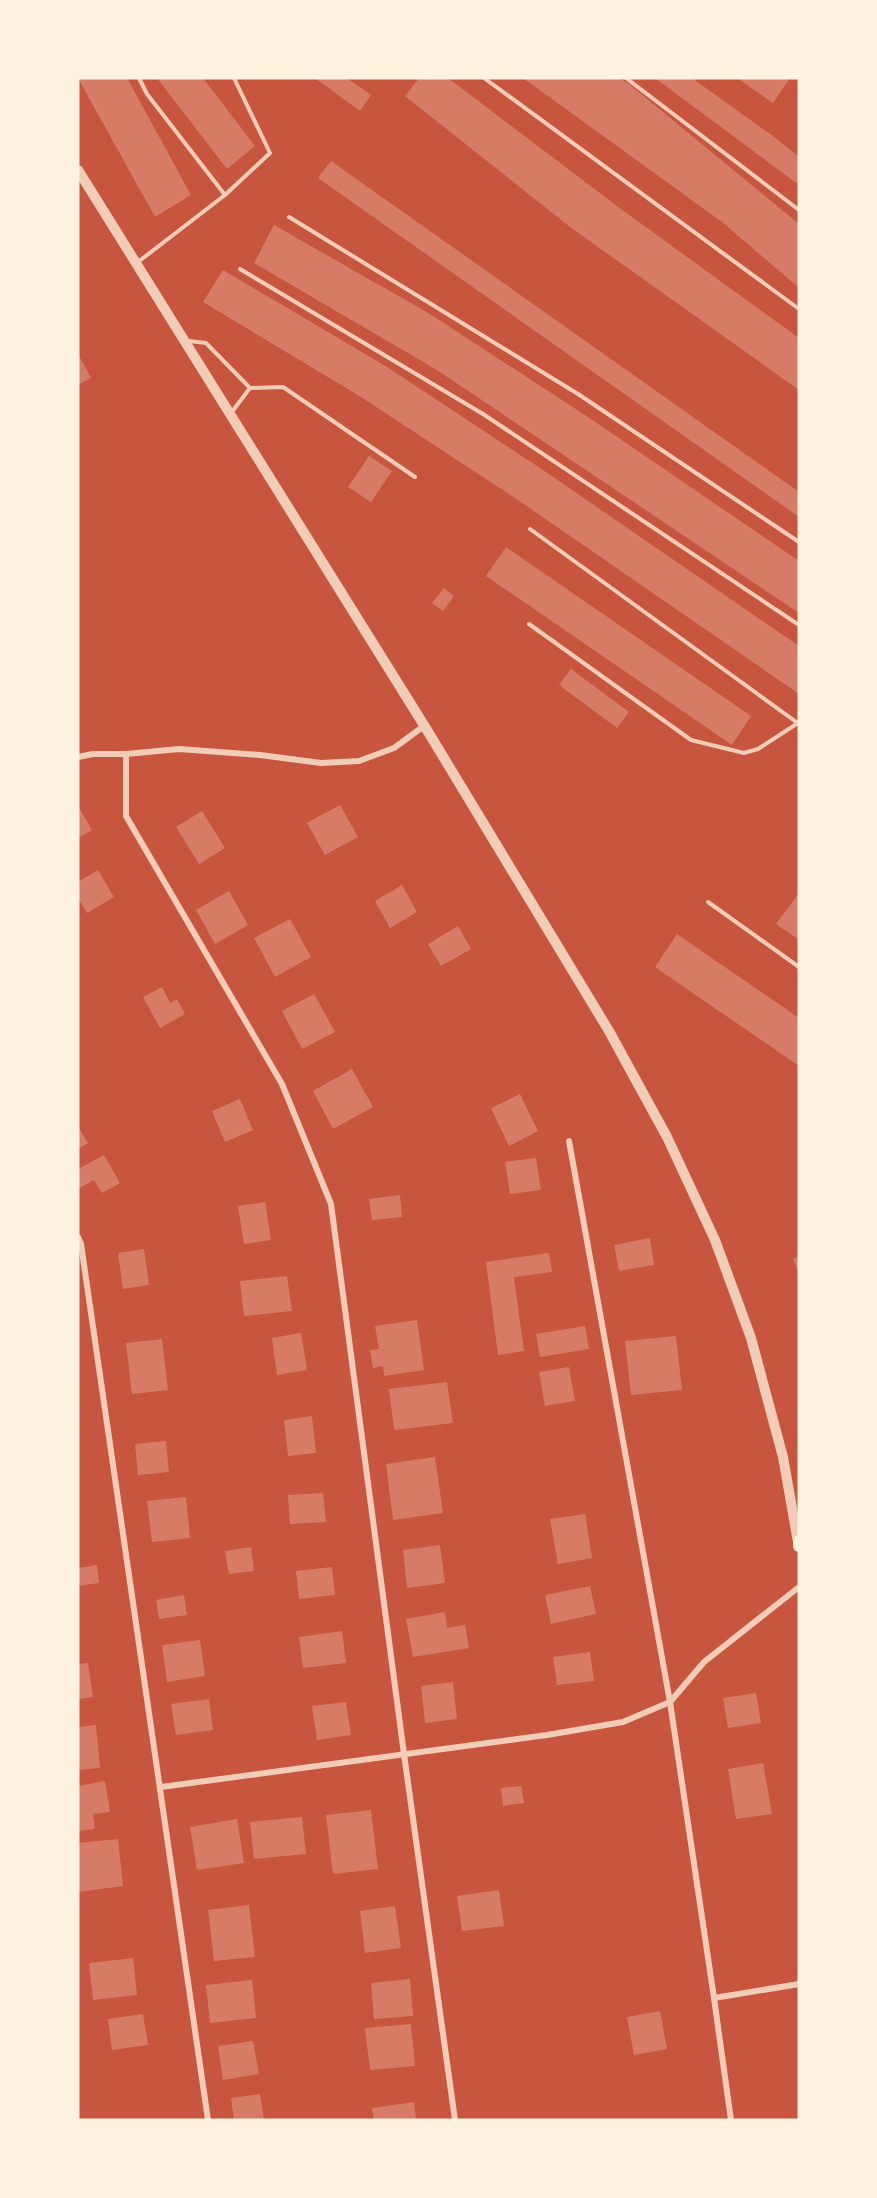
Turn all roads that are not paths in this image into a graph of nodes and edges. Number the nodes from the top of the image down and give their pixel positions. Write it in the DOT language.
graph roads {
  1 [pos="139,78"];
  2 [pos="234,78"];
  3 [pos="484,78"];
  4 [pos="626,78"];
  5 [pos="78,170"];
  6 [pos="225,195"];
  7 [pos="799,210"];
  8 [pos="289,217"];
  9 [pos="136,264"];
  10 [pos="240,269"];
  11 [pos="799,309"];
  12 [pos="184,341"];
  13 [pos="250,388"];
  14 [pos="230,415"];
  15 [pos="415,477"];
  16 [pos="530,529"];
  17 [pos="799,542"];
  18 [pos="529,624"];
  19 [pos="799,625"];
  20 [pos="798,723"];
  21 [pos="424,726"];
  22 [pos="126,754"];
  23 [pos="78,758"];
  24 [pos="708,902"];
  25 [pos="799,967"];
  26 [pos="569,1141"];
  27 [pos="78,1237"];
  28 [pos="799,1543"];
  29 [pos="799,1587"];
  30 [pos="670,1701"];
  31 [pos="404,1754"];
  32 [pos="161,1787"];
  33 [pos="799,1984"];
  34 [pos="714,1998"];
  35 [pos="208,2120"];
  36 [pos="455,2120"];
  37 [pos="731,2120"];
  1 -- 6 [label="lane"];
  2 -- 6 [label="lane"];
  3 -- 11 [label="lane"];
  4 -- 7 [label="lane"];
  5 -- 9 [label="street"];
  6 -- 9 [label="lane"];
  8 -- 17 [label="lane"];
  9 -- 12 [label="street"];
  10 -- 19 [label="lane"];
  12 -- 13 [label="lane"];
  12 -- 14 [label="street"];
  13 -- 14 [label="lane"];
  13 -- 15 [label="lane"];
  14 -- 21 [label="street"];
  16 -- 20 [label="lane"];
  18 -- 20 [label="lane"];
  21 -- 22 [label="street"];
  21 -- 28 [label="street"];
  22 -- 23 [label="street"];
  22 -- 31 [label="street"];
  24 -- 25 [label="lane"];
  26 -- 30 [label="street"];
  27 -- 32 [label="street"];
  29 -- 30 [label="street"];
  30 -- 31 [label="street"];
  30 -- 34 [label="street"];
  31 -- 32 [label="street"];
  31 -- 36 [label="street"];
  32 -- 35 [label="street"];
  33 -- 34 [label="street"];
  34 -- 37 [label="street"];
}
